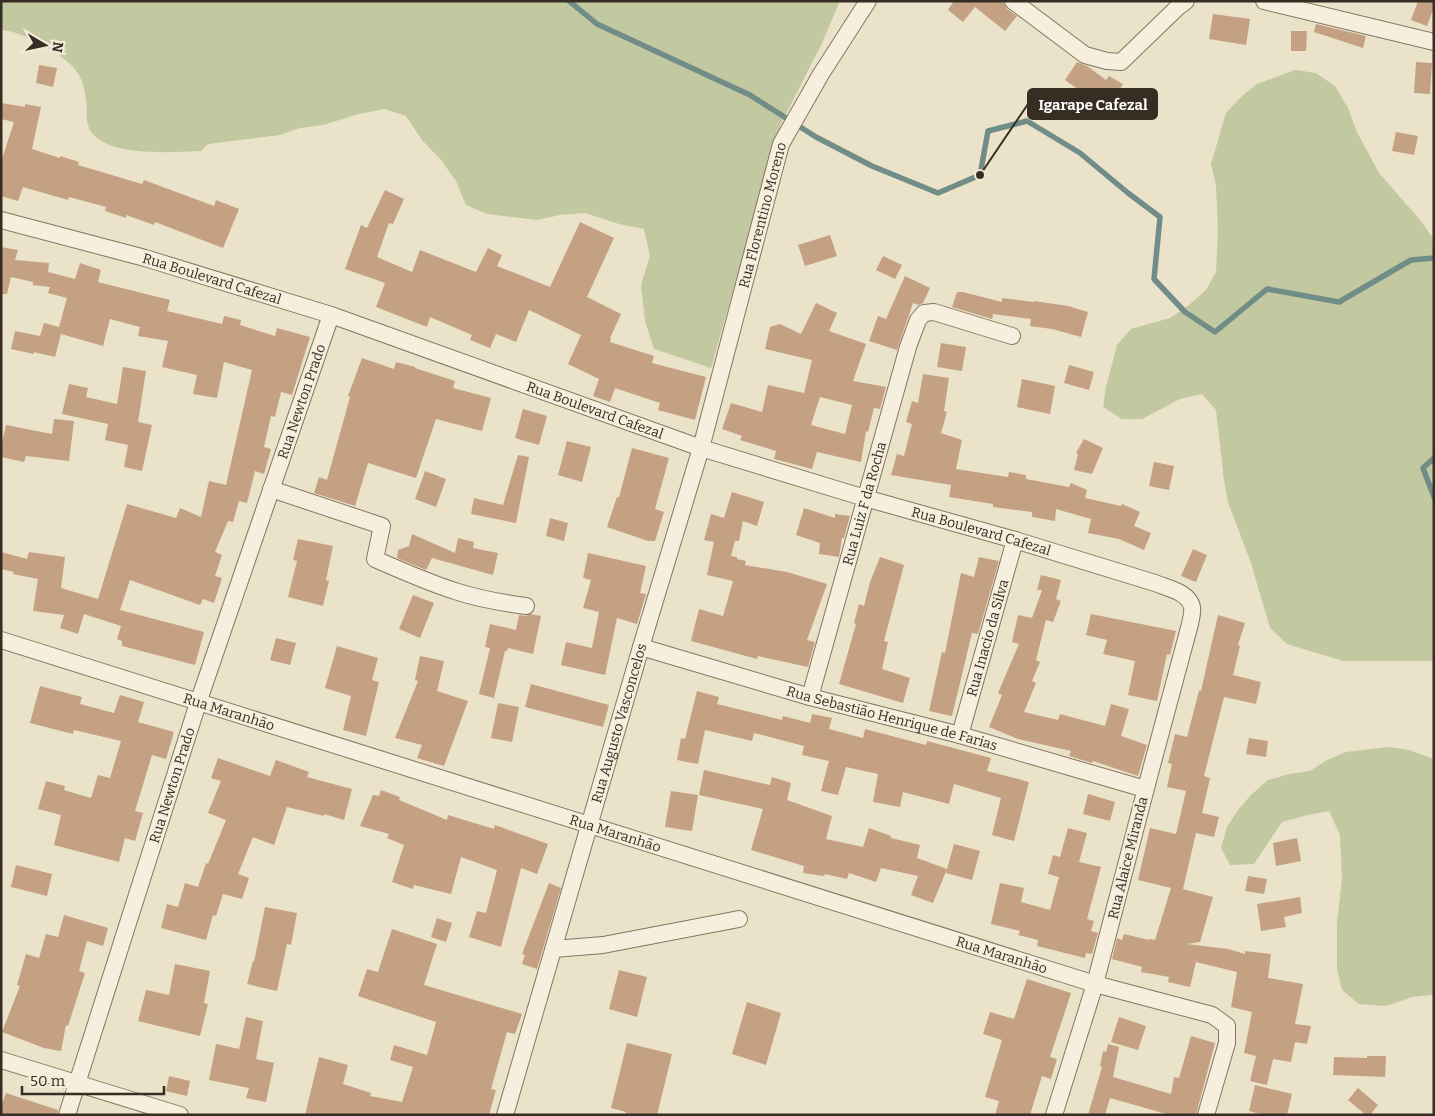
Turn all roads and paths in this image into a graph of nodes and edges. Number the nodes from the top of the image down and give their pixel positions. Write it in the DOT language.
graph roads {
  1 [pos="868,1"];
  2 [pos="1013,1"];
  3 [pos="1186,1"];
  4 [pos="1264,1"];
  5 [pos="1434,42"];
  6 [pos="1,220"];
  7 [pos="331,316"];
  8 [pos="1012,336"];
  9 [pos="701,448"];
  10 [pos="271,489"];
  11 [pos="865,498"];
  12 [pos="1015,540"];
  13 [pos="1189,599"];
  14 [pos="526,606"];
  15 [pos="1,640"];
  16 [pos="641,647"];
  17 [pos="810,697"];
  18 [pos="198,702"];
  19 [pos="960,735"];
  20 [pos="1145,789"];
  21 [pos="590,825"];
  22 [pos="739,919"];
  23 [pos="554,949"];
  24 [pos="1095,984"];
  25 [pos="1,1060"];
  26 [pos="78,1084"];
  27 [pos="67,1115"];
  28 [pos="180,1115"];
  29 [pos="505,1115"];
  30 [pos="1054,1115"];
  31 [pos="1206,1115"];
  1 -- 9 [label="street, Rua Florentino Moreno"];
  2 -- 3 [label="street"];
  4 -- 5 [label="street"];
  6 -- 7 [label="street, Rua Boulevard Cafezal"];
  7 -- 9 [label="street, Rua Boulevard Cafezal"];
  7 -- 10 [label="street, Rua Newton Prado"];
  8 -- 11 [label="street, Rua Luiz F da Rocha"];
  9 -- 11 [label="street, Rua Boulevard Cafezal"];
  9 -- 16 [label="street, Rua Augusto Vasconcelos"];
  10 -- 14 [label="street"];
  10 -- 18 [label="street, Rua Newton Prado"];
  11 -- 12 [label="street, Rua Boulevard Cafezal"];
  11 -- 17 [label="street, Rua Luiz F da Rocha"];
  12 -- 13 [label="street, Rua Boulevard Cafezal"];
  12 -- 19 [label="street, Rua Inacio da Silva"];
  13 -- 20 [label="street, Rua Alaice Miranda"];
  15 -- 18 [label="street, Rua Maranhão"];
  16 -- 17 [label="street, Rua Sebastião Henrique de Farias"];
  16 -- 21 [label="street, Rua Augusto Vasconcelos"];
  17 -- 19 [label="street, Rua Sebastião Henrique de Farias"];
  18 -- 21 [label="street, Rua Maranhão"];
  18 -- 26 [label="street, Rua Newton Prado"];
  19 -- 20 [label="street, Rua Sebastião Henrique de Farias"];
  20 -- 24 [label="street, Rua Alaice Miranda"];
  21 -- 23 [label="street, Rua Augusto Vasconcelos"];
  21 -- 24 [label="street, Rua Maranhão"];
  22 -- 23 [label="street"];
  23 -- 29 [label="street, Rua Augusto Vasconcelos"];
  24 -- 30 [label="street, Rua Alaice Miranda"];
  24 -- 31 [label="street, Rua Maranhão"];
  25 -- 26 [label="street"];
  26 -- 27 [label="street, Rua Newton Prado"];
  26 -- 28 [label="street"];
}
